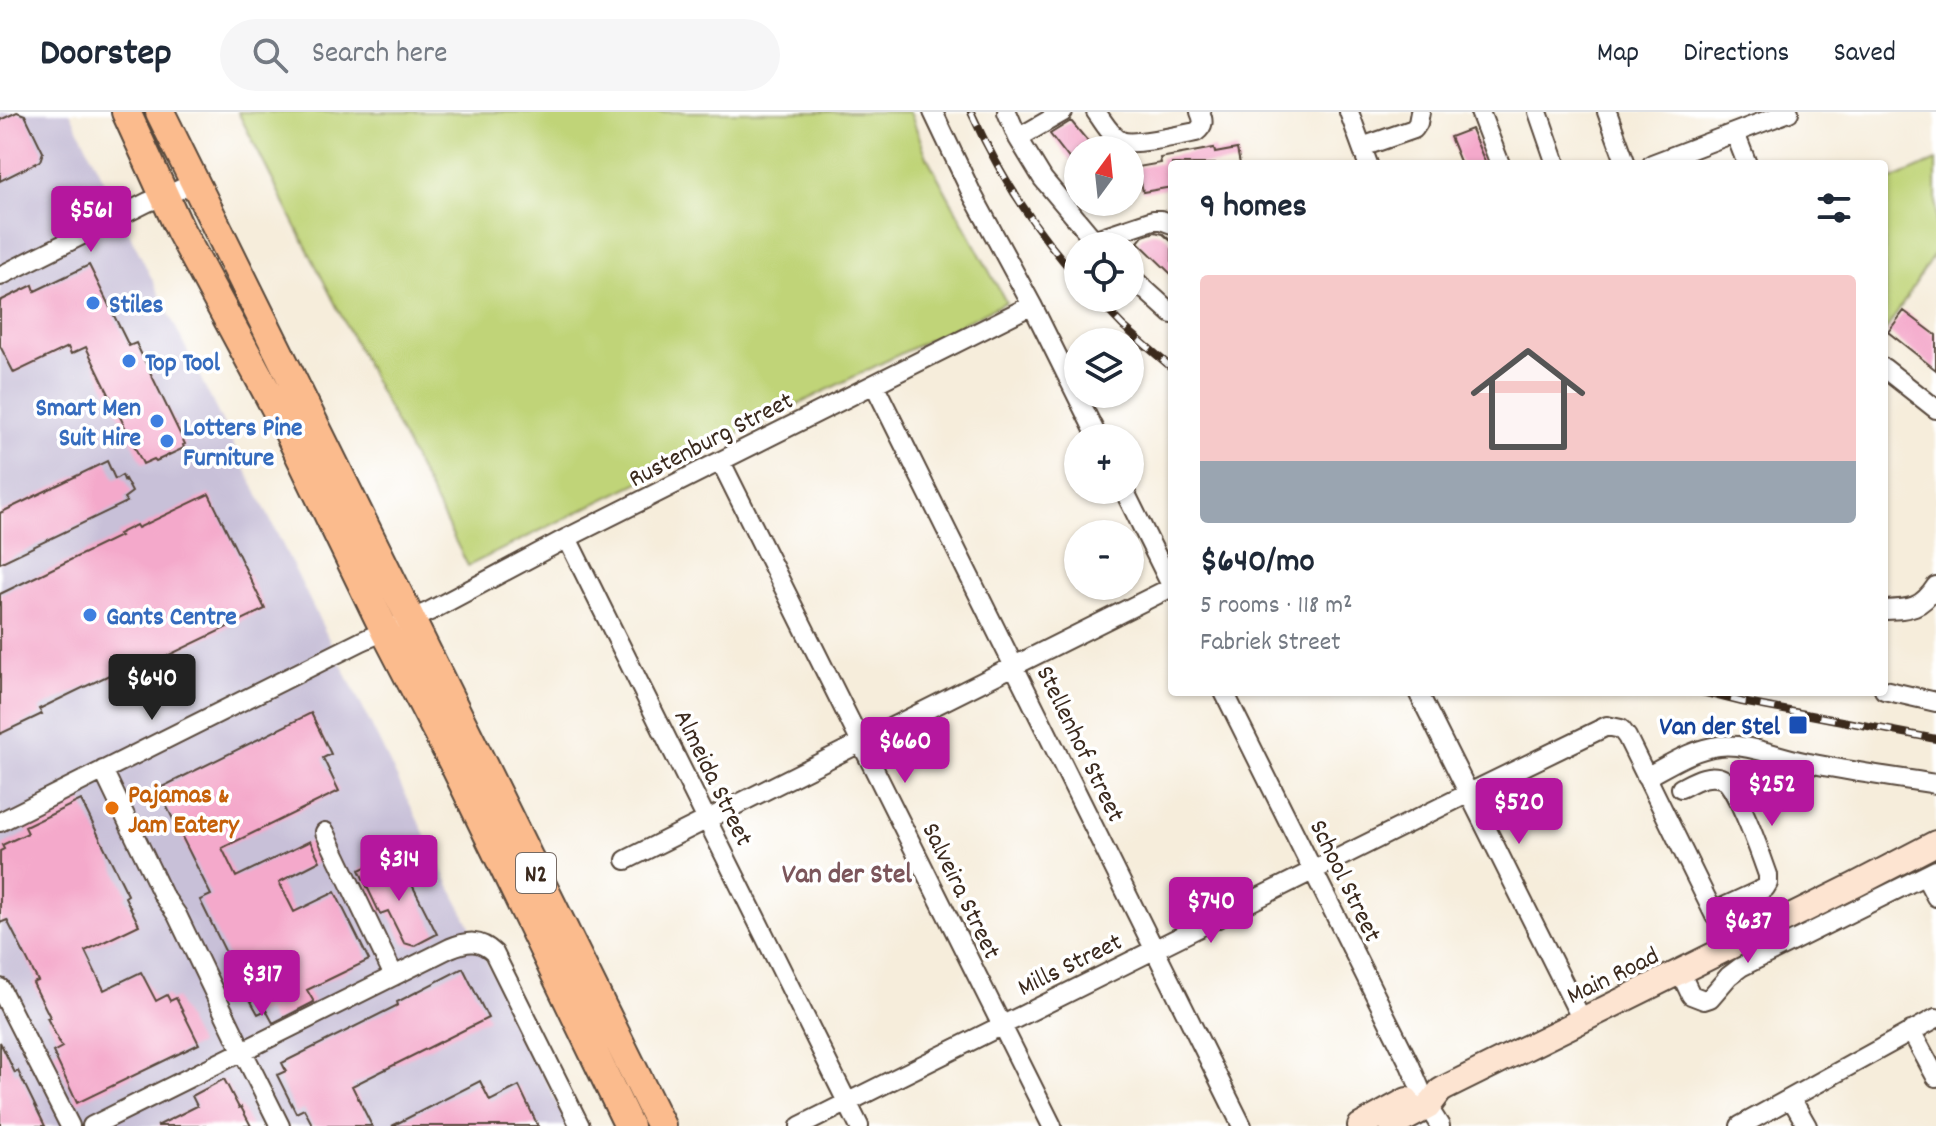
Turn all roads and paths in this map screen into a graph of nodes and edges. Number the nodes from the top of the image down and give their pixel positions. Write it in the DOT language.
graph roads {
  1 [pos="126,112"];
  2 [pos="160,112"];
  3 [pos="933,112"];
  4 [pos="1007,112"];
  5 [pos="1063,112"];
  6 [pos="1096,112"];
  7 [pos="1200,112"];
  8 [pos="1349,112"];
  9 [pos="1420,112"];
  10 [pos="1480,112"];
  11 [pos="1538,112"];
  12 [pos="1607,112"];
  13 [pos="1789,112"];
  14 [pos="1735,133"];
  15 [pos="1018,138"];
  16 [pos="1365,156"];
  17 [pos="1498,160"];
  18 [pos="1555,160"];
  19 [pos="1625,160"];
  20 [pos="1663,160"];
  21 [pos="1745,160"];
  22 [pos="195,182"];
  23 [pos="166,196"];
  24 [pos="1168,223"];
  25 [pos="1087,232"];
  26 [pos="1123,232"];
  27 [pos="0,276"];
  28 [pos="1144,289"];
  29 [pos="1032,305"];
  30 [pos="1168,310"];
  31 [pos="1888,371"];
  32 [pos="874,384"];
  33 [pos="1936,409"];
  34 [pos="1091,424"];
  35 [pos="721,462"];
  36 [pos="1131,504"];
  37 [pos="567,538"];
  38 [pos="1168,579"];
  39 [pos="1936,586"];
  40 [pos="1168,589"];
  41 [pos="1888,610"];
  42 [pos="411,619"];
  43 [pos="385,631"];
  44 [pos="1015,666"];
  45 [pos="1888,691"];
  46 [pos="1226,696"];
  47 [pos="1420,696"];
  48 [pos="1936,702"];
  49 [pos="860,742"];
  50 [pos="103,770"];
  51 [pos="1646,777"];
  52 [pos="1936,784"];
  53 [pos="1681,788"];
  54 [pos="1469,793"];
  55 [pos="707,819"];
  56 [pos="0,822"];
  57 [pos="325,832"];
  58 [pos="1936,843"];
  59 [pos="626,860"];
  60 [pos="1313,870"];
  61 [pos="1930,873"];
  62 [pos="1936,897"];
  63 [pos="1155,949"];
  64 [pos="1680,972"];
  65 [pos="394,976"];
  66 [pos="0,988"];
  67 [pos="1582,1020"];
  68 [pos="1935,1020"];
  69 [pos="1002,1026"];
  70 [pos="1911,1031"];
  71 [pos="242,1051"];
  72 [pos="1936,1077"];
  73 [pos="1791,1098"];
  74 [pos="847,1103"];
  75 [pos="1432,1104"];
  76 [pos="70,1126"];
  77 [pos="92,1126"];
  78 [pos="280,1126"];
  79 [pos="580,1126"];
  80 [pos="629,1126"];
  81 [pos="661,1126"];
  82 [pos="800,1126"];
  83 [pos="859,1126"];
  84 [pos="1052,1126"];
  85 [pos="1242,1126"];
  86 [pos="1360,1126"];
  87 [pos="1392,1126"];
  88 [pos="1740,1126"];
  89 [pos="1807,1126"];
  1 -- 23 [label="highway, N2"];
  2 -- 22 [label="highway, N2"];
  3 -- 29 [label="street"];
  4 -- 15 [label="street"];
  5 -- 15 [label="street"];
  6 -- 7 [label="street"];
  8 -- 16 [label="street"];
  9 -- 16 [label="street"];
  10 -- 17 [label="street"];
  11 -- 18 [label="street"];
  12 -- 19 [label="street"];
  13 -- 14 [label="street"];
  14 -- 20 [label="street"];
  14 -- 21 [label="street"];
  15 -- 25 [label="street"];
  22 -- 23 [label="street"];
  22 -- 42 [label="highway, N2"];
  23 -- 27 [label="street"];
  23 -- 43 [label="highway, N2"];
  24 -- 26 [label="street"];
  28 -- 30 [label="street"];
  29 -- 32 [label="street, Rustenburg Street"];
  29 -- 34 [label="street"];
  31 -- 33 [label="street"];
  32 -- 35 [label="street, Rustenburg Street"];
  32 -- 44 [label="street, Stellenhof Street"];
  35 -- 37 [label="street, Rustenburg Street"];
  35 -- 49 [label="street, Salveira Street"];
  36 -- 38 [label="street"];
  37 -- 42 [label="street, Rustenburg Street"];
  37 -- 55 [label="street, Almeida Street"];
  39 -- 41 [label="street"];
  40 -- 44 [label="street"];
  42 -- 43 [label="street, Rustenburg Street"];
  42 -- 81 [label="highway, N2"];
  43 -- 50 [label="street, Rustenburg Street"];
  43 -- 80 [label="highway, N2"];
  44 -- 49 [label="street"];
  44 -- 63 [label="street, Stellenhof Street"];
  45 -- 48 [label="street"];
  46 -- 60 [label="street, School Street"];
  47 -- 54 [label="street"];
  49 -- 55 [label="street"];
  49 -- 69 [label="street, Salveira Street"];
  50 -- 56 [label="street, Rustenburg Street"];
  50 -- 71 [label="street"];
  51 -- 52 [label="street"];
  51 -- 53 [label="street"];
  51 -- 54 [label="street, Mills Street"];
  54 -- 60 [label="street, Mills Street"];
  54 -- 67 [label="street"];
  55 -- 59 [label="street"];
  55 -- 74 [label="street, Almeida Street"];
  57 -- 65 [label="street"];
  58 -- 64 [label="main road, Main Road"];
  60 -- 63 [label="street, Mills Street"];
  60 -- 75 [label="street, School Street"];
  61 -- 62 [label="street"];
  61 -- 64 [label="street"];
  63 -- 69 [label="street, Mills Street"];
  63 -- 85 [label="street, Stellenhof Street"];
  64 -- 67 [label="main road, Main Road"];
  65 -- 71 [label="street"];
  65 -- 79 [label="street"];
  66 -- 76 [label="street"];
  67 -- 75 [label="main road, Main Road"];
  68 -- 70 [label="street"];
  69 -- 74 [label="street, Mills Street"];
  69 -- 84 [label="street, Salveira Street"];
  70 -- 72 [label="street"];
  70 -- 73 [label="street"];
  71 -- 77 [label="street"];
  71 -- 78 [label="street"];
  73 -- 88 [label="street"];
  73 -- 89 [label="street"];
  74 -- 82 [label="street, Mills Street"];
  74 -- 83 [label="street, Almeida Street"];
  75 -- 86 [label="main road, Main Road"];
  75 -- 87 [label="main road, Main Road"];
}
